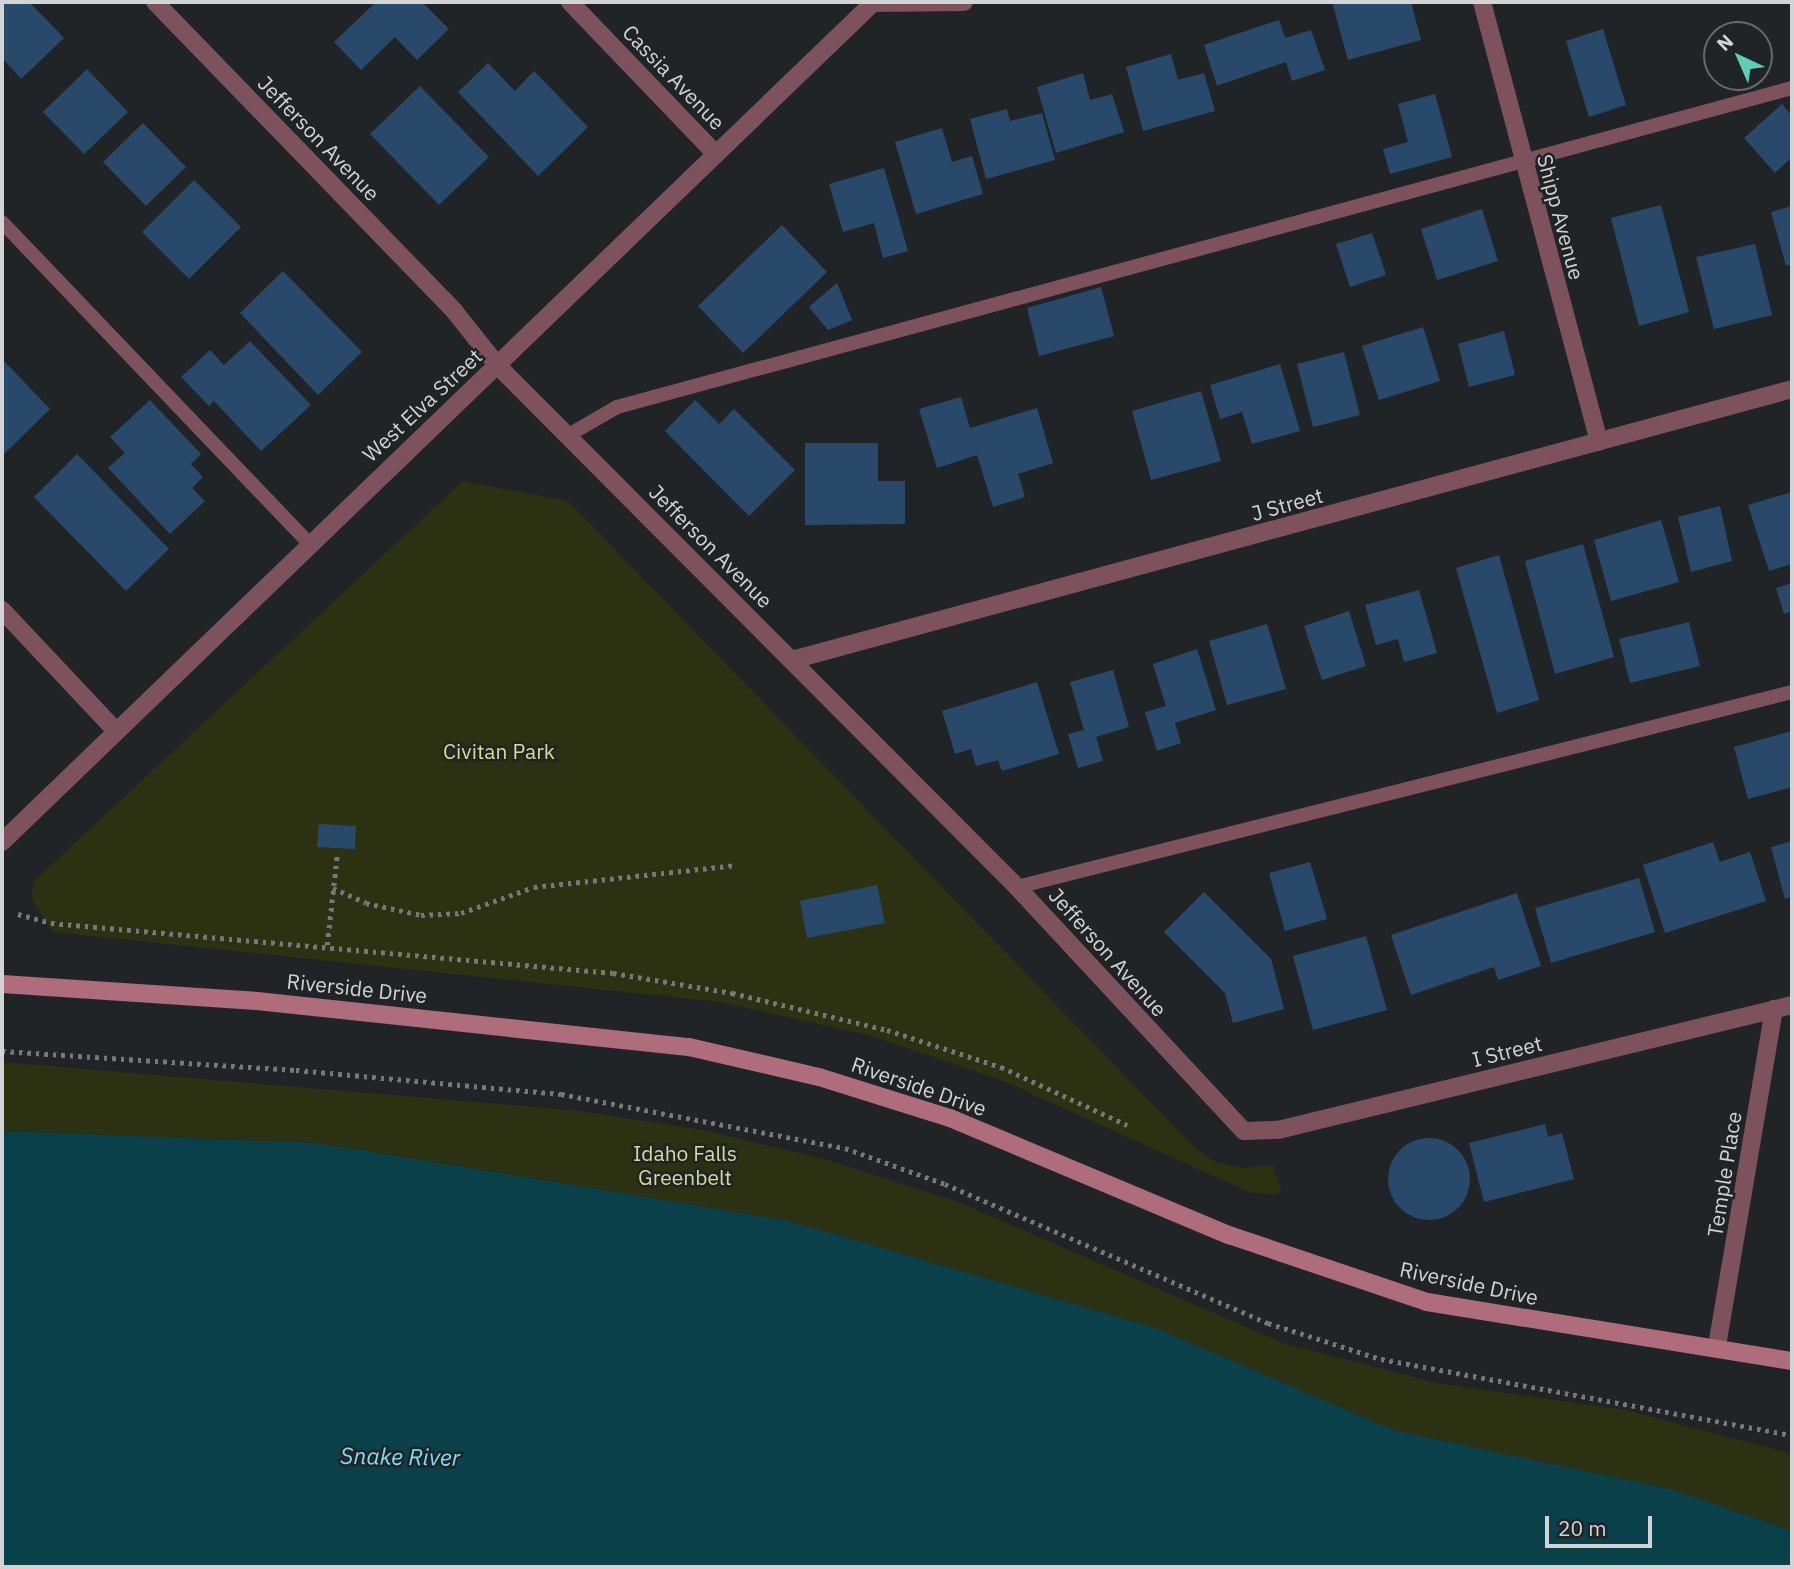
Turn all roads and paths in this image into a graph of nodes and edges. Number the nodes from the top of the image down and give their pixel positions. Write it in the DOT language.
graph roads {
  1 [pos="155,2"];
  2 [pos="570,2"];
  3 [pos="964,2"];
  4 [pos="1482,2"];
  5 [pos="873,3"];
  6 [pos="1792,88"];
  7 [pos="716,154"];
  8 [pos="1522,160"];
  9 [pos="2,222"];
  10 [pos="498,366"];
  11 [pos="1792,389"];
  12 [pos="567,436"];
  13 [pos="1599,442"];
  14 [pos="308,542"];
  15 [pos="2,610"];
  16 [pos="792,660"];
  17 [pos="1792,692"];
  18 [pos="114,729"];
  19 [pos="2,842"];
  20 [pos="337,856"];
  21 [pos="735,865"];
  22 [pos="1017,887"];
  23 [pos="333,888"];
  24 [pos="18,914"];
  25 [pos="327,945"];
  26 [pos="2,984"];
  27 [pos="1792,1005"];
  28 [pos="1774,1009"];
  29 [pos="2,1051"];
  30 [pos="1234,1124"];
  31 [pos="1126,1125"];
  32 [pos="1717,1346"];
  33 [pos="1792,1361"];
  34 [pos="1792,1435"];
  1 -- 10 [label="street, Jefferson Avenue"];
  2 -- 7 [label="street, Cassia Avenue"];
  3 -- 5 [label="street"];
  4 -- 8 [label="street, Shipp Avenue"];
  5 -- 7 [label="street, West Elva Street"];
  6 -- 8 [label="lane"];
  7 -- 10 [label="street, West Elva Street"];
  8 -- 12 [label="lane"];
  8 -- 13 [label="street, Shipp Avenue"];
  9 -- 14 [label="lane"];
  10 -- 12 [label="street, Jefferson Avenue"];
  10 -- 14 [label="street, West Elva Street"];
  11 -- 13 [label="street, J Street"];
  12 -- 16 [label="street, Jefferson Avenue"];
  13 -- 16 [label="street, J Street"];
  14 -- 18 [label="street, West Elva Street"];
  15 -- 18 [label="street"];
  16 -- 22 [label="street, Jefferson Avenue"];
  17 -- 22 [label="lane"];
  18 -- 19 [label="street, West Elva Street"];
  20 -- 23 [label="path"];
  21 -- 23 [label="path"];
  22 -- 30 [label="street, Jefferson Avenue"];
  23 -- 25 [label="path"];
  24 -- 25 [label="path"];
  25 -- 31 [label="path"];
  26 -- 32 [label="main road, Riverside Drive"];
  27 -- 28 [label="street, I Street"];
  28 -- 30 [label="street, I Street"];
  28 -- 32 [label="street, Temple Place"];
  29 -- 34 [label="path"];
  32 -- 33 [label="main road, Riverside Drive"];
}
